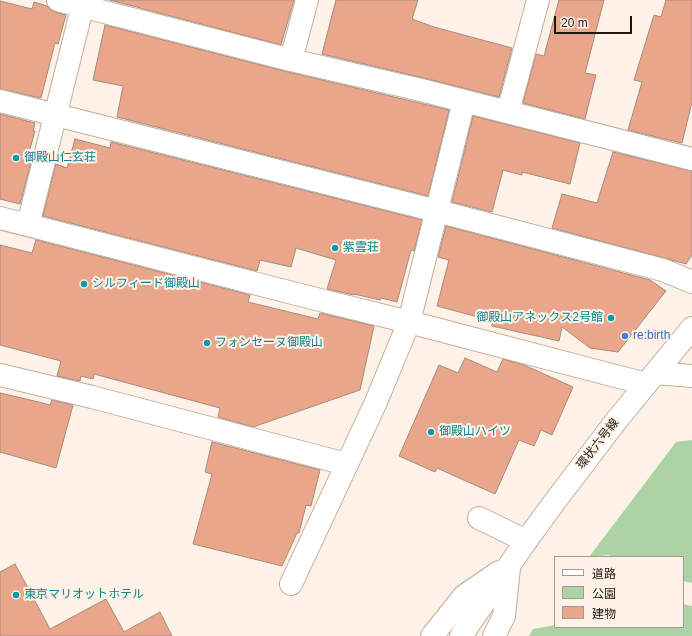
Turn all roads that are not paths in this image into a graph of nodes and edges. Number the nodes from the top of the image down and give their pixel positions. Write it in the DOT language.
graph roads {
  1 [pos="58,0"];
  2 [pos="307,0"];
  3 [pos="538,0"];
  4 [pos="83,3"];
  5 [pos="291,60"];
  6 [pos="0,101"];
  7 [pos="464,101"];
  8 [pos="508,112"];
  9 [pos="56,116"];
  10 [pos="692,159"];
  11 [pos="437,211"];
  12 [pos="0,218"];
  13 [pos="28,225"];
  14 [pos="692,282"];
  15 [pos="409,322"];
  16 [pos="692,328"];
  17 [pos="0,375"];
  18 [pos="692,376"];
  19 [pos="651,378"];
  20 [pos="346,464"];
  21 [pos="479,518"];
  22 [pos="526,541"];
  23 [pos="510,565"];
  24 [pos="291,584"];
  25 [pos="432,636"];
  26 [pos="461,636"];
  27 [pos="494,636"];
  1 -- 4 [label="street"];
  2 -- 5 [label="street"];
  3 -- 8 [label="street"];
  4 -- 5 [label="street"];
  4 -- 9 [label="street"];
  5 -- 7 [label="street"];
  6 -- 9 [label="street"];
  7 -- 8 [label="street"];
  7 -- 11 [label="street"];
  8 -- 10 [label="street"];
  9 -- 11 [label="street"];
  9 -- 13 [label="street"];
  11 -- 14 [label="street"];
  11 -- 15 [label="street"];
  12 -- 13 [label="street"];
  13 -- 15 [label="street"];
  15 -- 19 [label="street"];
  15 -- 20 [label="street"];
  16 -- 19 [label="street, 環状六号線"];
  17 -- 20 [label="street"];
  18 -- 19 [label="street"];
  19 -- 22 [label="street, 環状六号線"];
  20 -- 24 [label="street"];
  21 -- 22 [label="street"];
  22 -- 23 [label="street, 環状六号線"];
  23 -- 25 [label="street"];
  23 -- 26 [label="street, 環状六号線"];
  23 -- 27 [label="street"];
}
